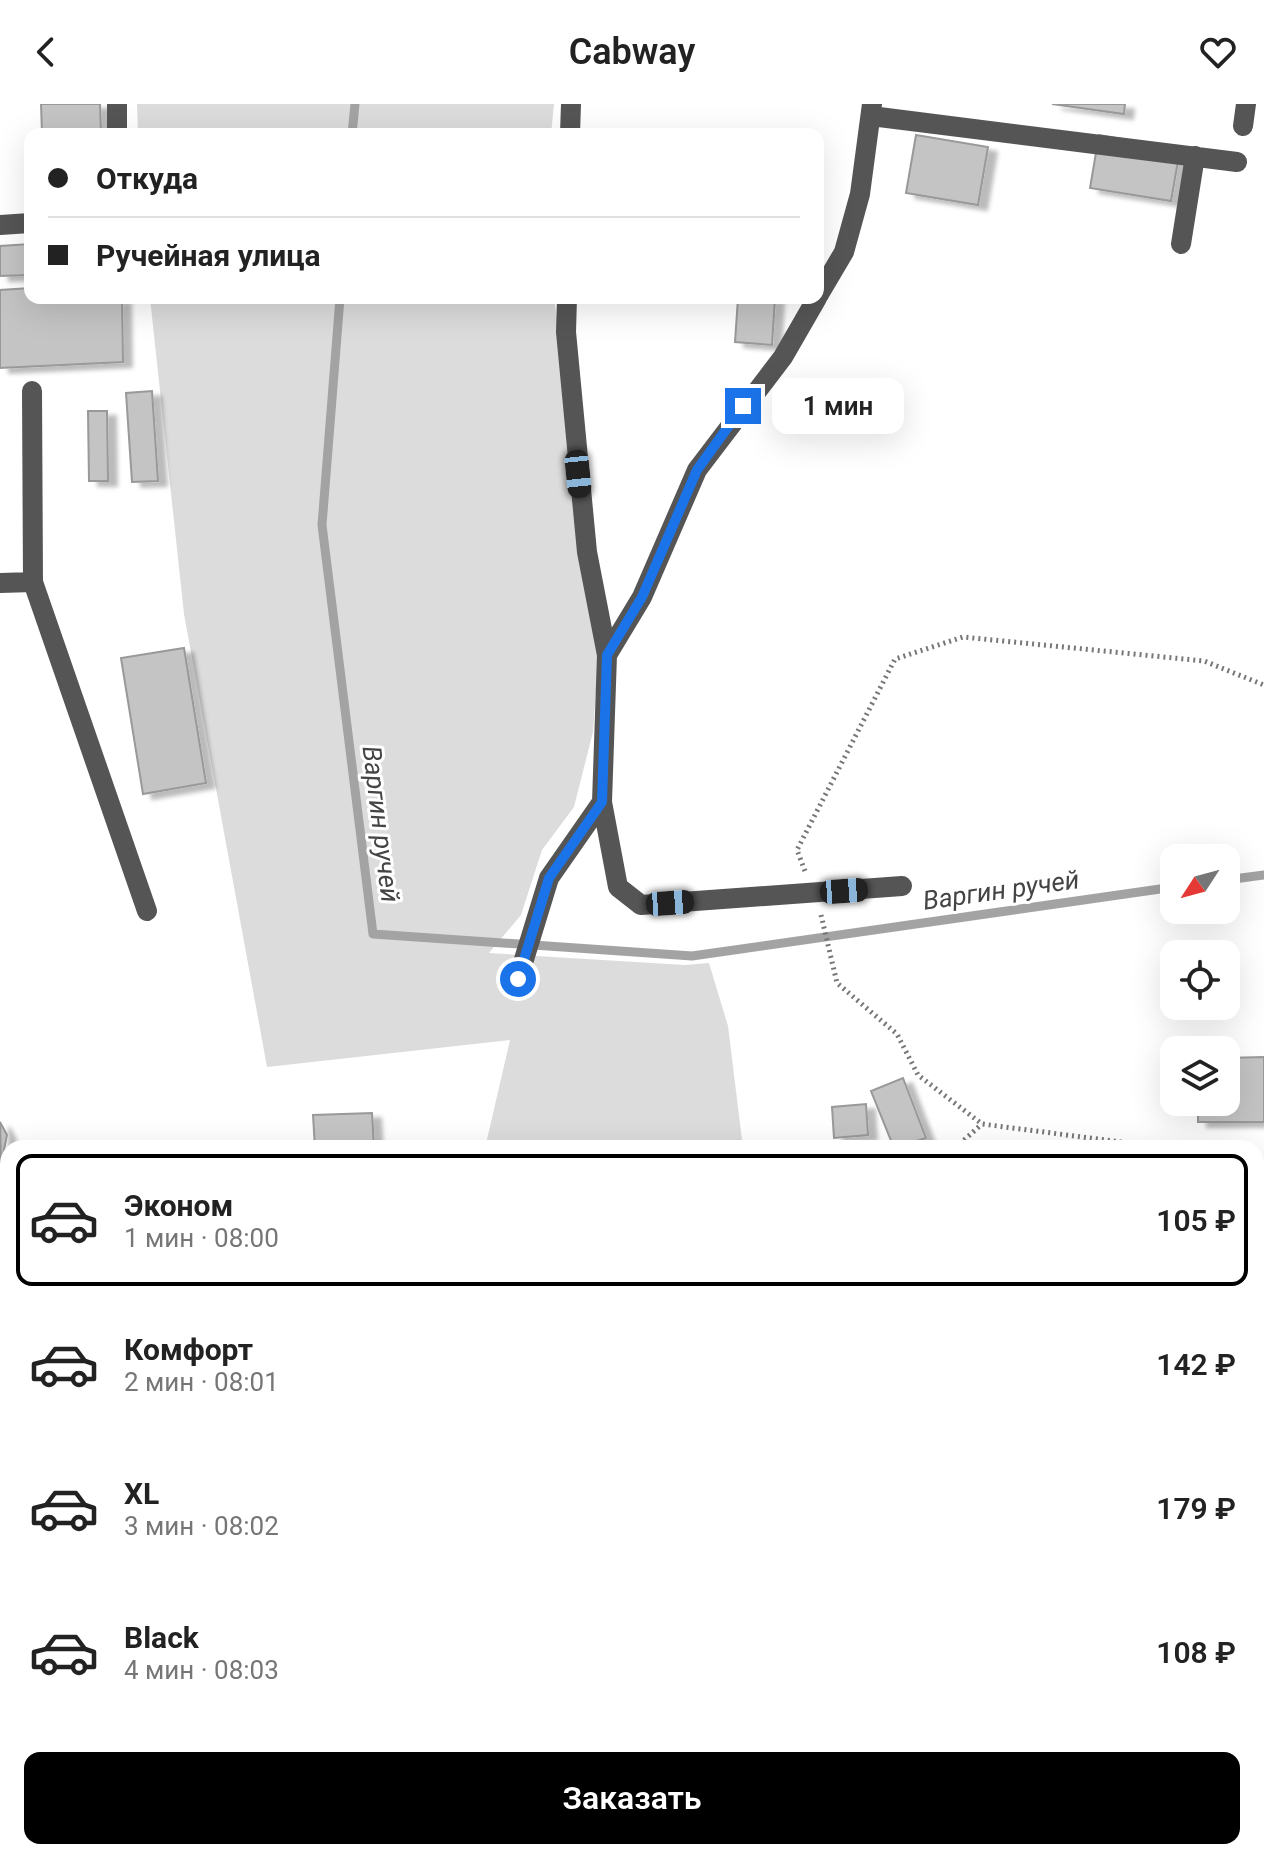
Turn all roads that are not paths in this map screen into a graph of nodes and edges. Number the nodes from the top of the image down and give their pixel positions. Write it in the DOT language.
graph roads {
  1 [pos="117,104"];
  2 [pos="571,104"];
  3 [pos="1246,104"];
  4 [pos="871,110"];
  5 [pos="1243,126"];
  6 [pos="117,128"];
  7 [pos="570,128"];
  8 [pos="1195,156"];
  9 [pos="1237,162"];
  10 [pos="24,223"];
  11 [pos="0,225"];
  12 [pos="1181,244"];
  13 [pos="824,287"];
  14 [pos="567,304"];
  15 [pos="814,304"];
  16 [pos="32,391"];
  17 [pos="33,582"];
  18 [pos="0,583"];
  19 [pos="607,655"];
  20 [pos="602,802"];
  21 [pos="902,886"];
  22 [pos="147,911"];
  23 [pos="518,979"];
  1 -- 6 [label="street"];
  2 -- 7 [label="street"];
  3 -- 5 [label="street"];
  4 -- 8 [label="street"];
  4 -- 13 [label="street"];
  8 -- 9 [label="street"];
  8 -- 12 [label="street"];
  10 -- 11 [label="street"];
  14 -- 19 [label="street"];
  15 -- 19 [label="street"];
  16 -- 17 [label="street"];
  17 -- 18 [label="street"];
  17 -- 22 [label="street"];
  19 -- 20 [label="street"];
  20 -- 21 [label="street"];
  20 -- 23 [label="street"];
}
